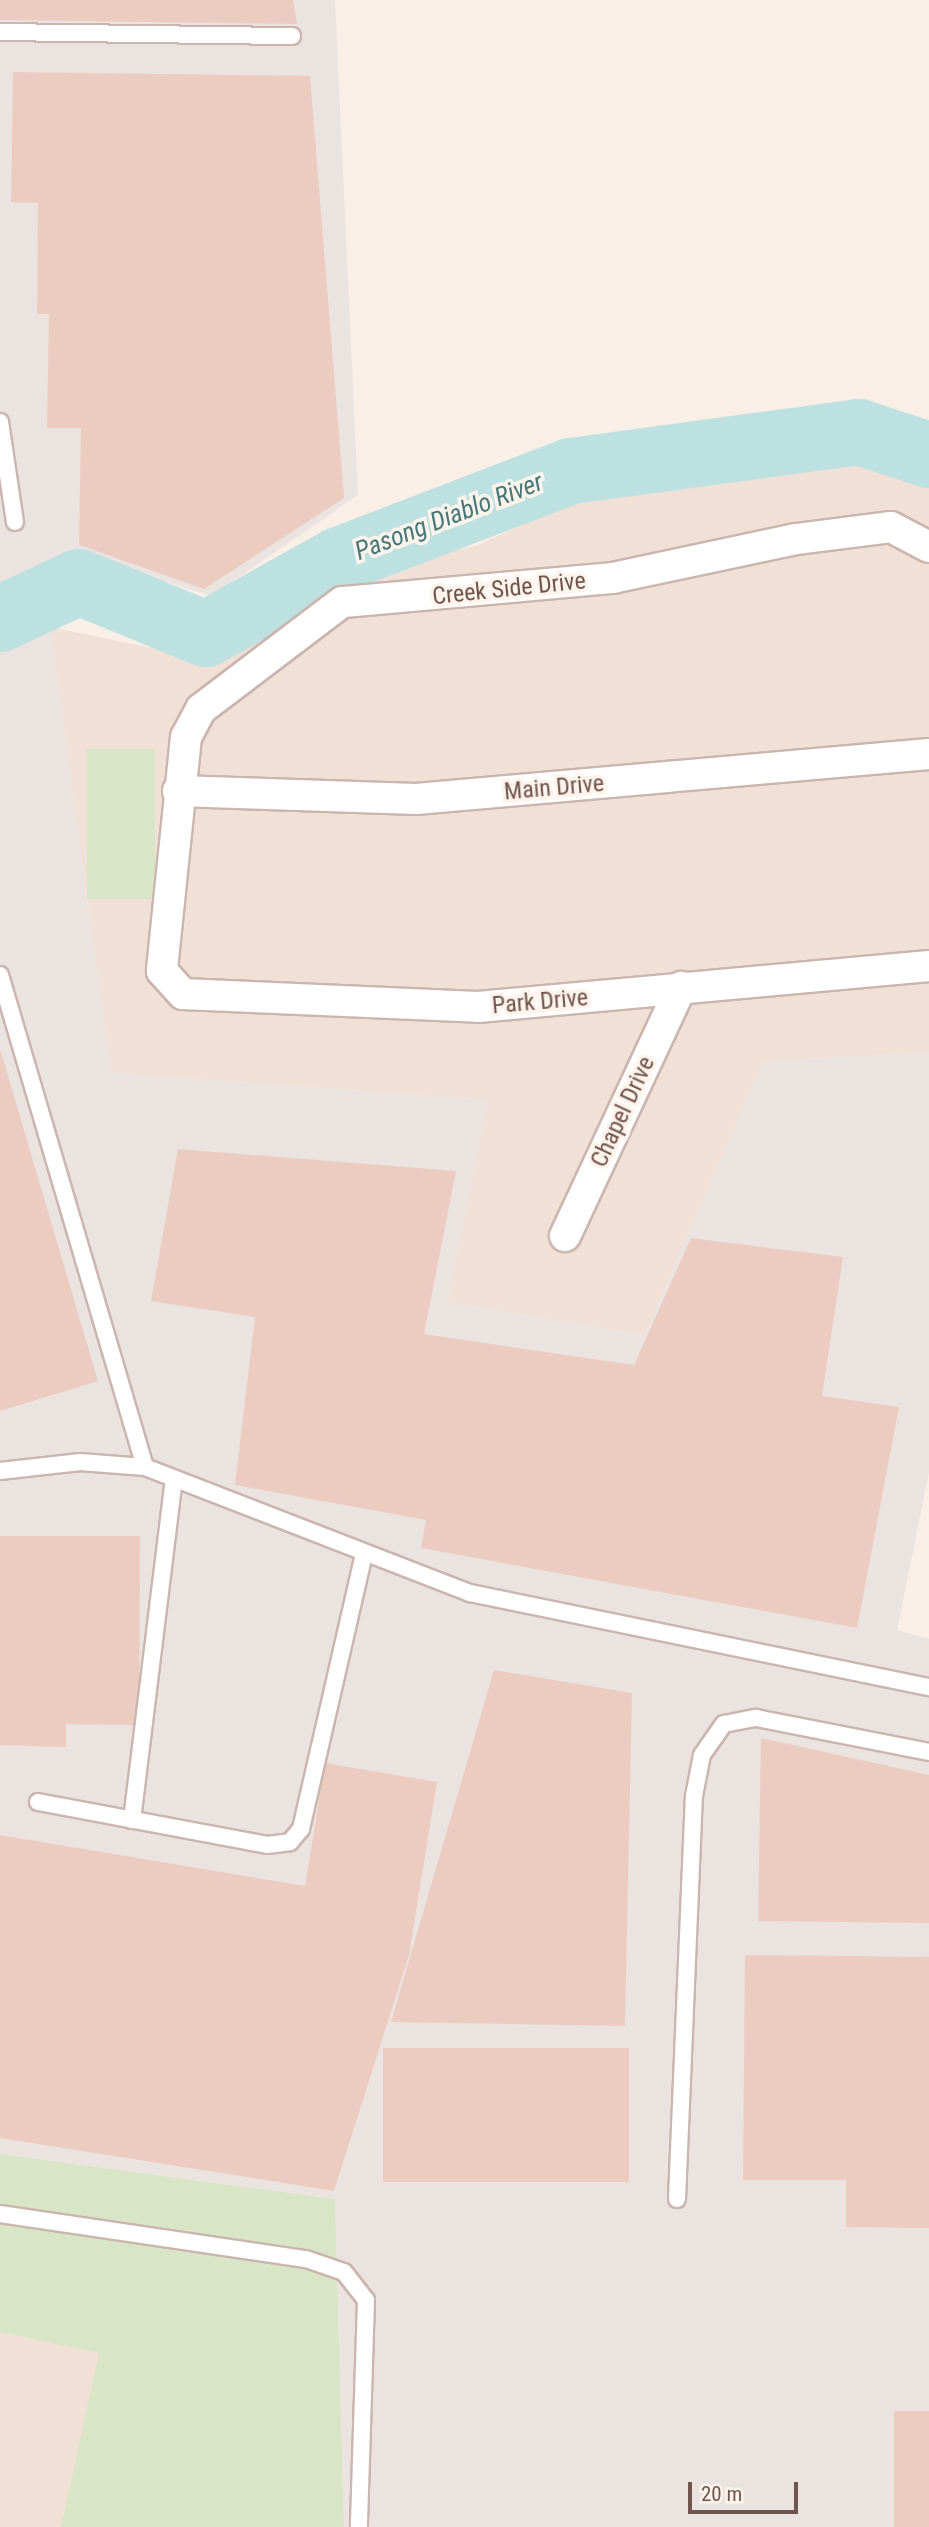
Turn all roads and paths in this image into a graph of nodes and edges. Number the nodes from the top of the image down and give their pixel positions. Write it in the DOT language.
graph roads {
  1 [pos="0,32"];
  2 [pos="292,36"];
  3 [pos="0,422"];
  4 [pos="15,522"];
  5 [pos="929,547"];
  6 [pos="929,754"];
  7 [pos="178,791"];
  8 [pos="929,966"];
  9 [pos="162,971"];
  10 [pos="0,975"];
  11 [pos="681,987"];
  12 [pos="565,1236"];
  13 [pos="145,1467"];
  14 [pos="0,1471"];
  15 [pos="174,1480"];
  16 [pos="364,1554"];
  17 [pos="929,1687"];
  18 [pos="929,1752"];
  19 [pos="38,1802"];
  20 [pos="132,1820"];
  21 [pos="677,2199"];
  22 [pos="0,2214"];
  23 [pos="359,2527"];
  1 -- 2 [label="lane"];
  3 -- 4 [label="lane"];
  5 -- 7 [label="street, Creek Side Drive"];
  6 -- 7 [label="street, Main Drive"];
  7 -- 9 [label="street, Creek Side Drive"];
  8 -- 11 [label="street, Park Drive"];
  9 -- 11 [label="street, Park Drive"];
  10 -- 13 [label="lane"];
  11 -- 12 [label="street, Chapel Drive"];
  13 -- 14 [label="lane"];
  13 -- 15 [label="lane"];
  15 -- 16 [label="lane"];
  15 -- 20 [label="lane"];
  16 -- 17 [label="lane"];
  16 -- 20 [label="lane"];
  18 -- 21 [label="lane"];
  19 -- 20 [label="lane"];
  22 -- 23 [label="lane"];
}
